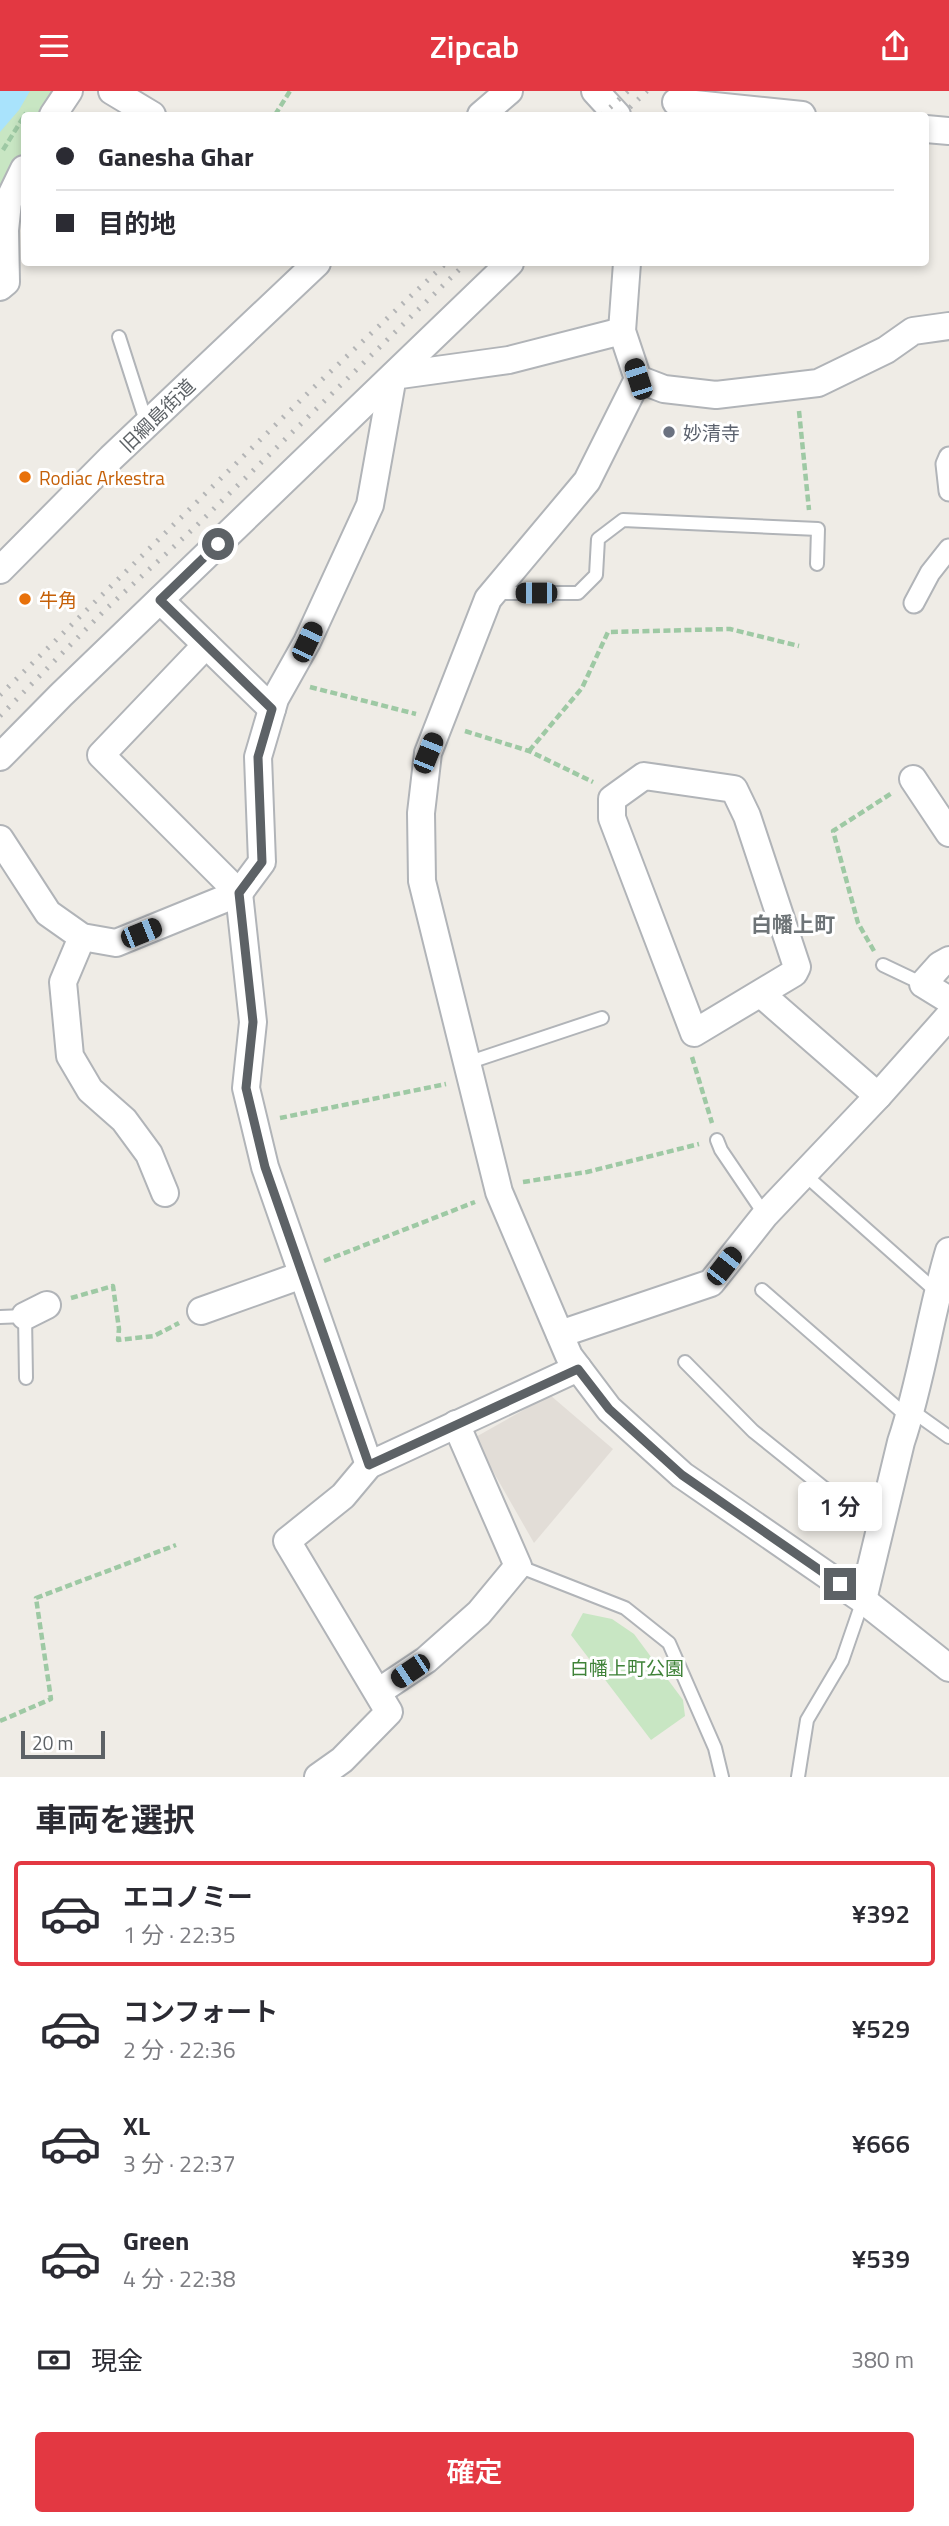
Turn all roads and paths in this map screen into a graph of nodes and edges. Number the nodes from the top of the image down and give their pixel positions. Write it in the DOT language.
graph roads {
  1 [pos="69,91"];
  2 [pos="112,91"];
  3 [pos="290,91"];
  4 [pos="509,91"];
  5 [pos="595,91"];
  6 [pos="675,103"];
  7 [pos="42,110"];
  8 [pos="147,112"];
  9 [pos="277,112"];
  10 [pos="484,112"];
  11 [pos="614,112"];
  12 [pos="770,112"];
  13 [pos="929,129"];
  14 [pos="949,131"];
  15 [pos="21,132"];
  16 [pos="0,154"];
  17 [pos="21,175"];
  18 [pos="314,266"];
  19 [pos="507,266"];
  20 [pos="627,266"];
  21 [pos="0,288"];
  22 [pos="949,326"];
  23 [pos="622,331"];
  24 [pos="120,337"];
  25 [pos="393,376"];
  26 [pos="638,379"];
  27 [pos="796,386"];
  28 [pos="151,421"];
  29 [pos="949,457"];
  30 [pos="949,491"];
  31 [pos="807,529"];
  32 [pos="949,549"];
  33 [pos="817,564"];
  34 [pos="0,570"];
  35 [pos="493,593"];
  36 [pos="160,600"];
  37 [pos="914,603"];
  38 [pos="206,645"];
  39 [pos="799,646"];
  40 [pos="285,681"];
  41 [pos="272,709"];
  42 [pos="440,722"];
  43 [pos="529,751"];
  44 [pos="0,757"];
  45 [pos="913,779"];
  46 [pos="619,794"];
  47 [pos="949,833"];
  48 [pos="0,839"];
  49 [pos="239,893"];
  50 [pos="82,937"];
  51 [pos="949,960"];
  52 [pos="883,965"];
  53 [pos="923,984"];
  54 [pos="761,994"];
  55 [pos="949,1000"];
  56 [pos="949,1016"];
  57 [pos="602,1018"];
  58 [pos="694,1033"];
  59 [pos="469,1071"];
  60 [pos="878,1096"];
  61 [pos="254,1123"];
  62 [pos="718,1140"];
  63 [pos="804,1174"];
  64 [pos="498,1189"];
  65 [pos="165,1193"];
  66 [pos="765,1215"];
  67 [pos="949,1251"];
  68 [pos="302,1273"];
  69 [pos="762,1290"];
  70 [pos="937,1292"];
  71 [pos="201,1311"];
  72 [pos="24,1313"];
  73 [pos="559,1334"];
  74 [pos="685,1362"];
  75 [pos="578,1369"];
  76 [pos="26,1378"];
  77 [pos="910,1414"];
  78 [pos="456,1425"];
  79 [pos="949,1437"];
  80 [pos="369,1465"];
  81 [pos="883,1523"];
  82 [pos="176,1545"];
  83 [pos="518,1566"];
  84 [pos="863,1600"];
  85 [pos="949,1668"];
  86 [pos="378,1692"];
  87 [pos="0,1721"];
  88 [pos="318,1777"];
  89 [pos="722,1777"];
  90 [pos="799,1777"];
  1 -- 7 [label="street"];
  2 -- 8 [label="street"];
  3 -- 9 [label="path"];
  4 -- 10 [label="street"];
  5 -- 11 [label="street"];
  6 -- 12 [label="street"];
  13 -- 14 [label="street"];
  15 -- 16 [label="path"];
  17 -- 21 [label="street"];
  18 -- 28 [label="street, 旧綱島街道"];
  19 -- 25 [label="street"];
  20 -- 23 [label="street"];
  22 -- 27 [label="street"];
  23 -- 25 [label="street"];
  23 -- 26 [label="street"];
  24 -- 28 [label="lane"];
  25 -- 36 [label="street"];
  25 -- 40 [label="street"];
  26 -- 27 [label="street"];
  26 -- 35 [label="street"];
  27 -- 31 [label="path"];
  28 -- 34 [label="street, 旧綱島街道"];
  29 -- 30 [label="street"];
  31 -- 33 [label="lane"];
  31 -- 35 [label="lane"];
  32 -- 37 [label="street"];
  35 -- 42 [label="street"];
  36 -- 38 [label="street"];
  36 -- 44 [label="street"];
  38 -- 41 [label="street"];
  38 -- 49 [label="street"];
  39 -- 43 [label="path"];
  40 -- 41 [label="street"];
  40 -- 42 [label="path"];
  41 -- 49 [label="street"];
  42 -- 43 [label="path"];
  42 -- 59 [label="street"];
  43 -- 46 [label="path"];
  45 -- 47 [label="street"];
  45 -- 52 [label="path"];
  46 -- 54 [label="street"];
  46 -- 58 [label="street"];
  48 -- 50 [label="street"];
  49 -- 50 [label="street"];
  49 -- 61 [label="street"];
  50 -- 65 [label="street"];
  51 -- 53 [label="street"];
  52 -- 53 [label="lane"];
  53 -- 55 [label="street"];
  54 -- 58 [label="street"];
  54 -- 60 [label="street"];
  56 -- 60 [label="street"];
  57 -- 59 [label="lane"];
  58 -- 62 [label="path"];
  59 -- 61 [label="path"];
  59 -- 64 [label="street"];
  60 -- 63 [label="street"];
  61 -- 68 [label="street"];
  62 -- 64 [label="path"];
  62 -- 66 [label="lane"];
  63 -- 66 [label="street"];
  63 -- 70 [label="lane"];
  64 -- 68 [label="path"];
  64 -- 73 [label="street"];
  66 -- 73 [label="street"];
  67 -- 70 [label="street"];
  68 -- 71 [label="street"];
  68 -- 80 [label="street"];
  69 -- 77 [label="lane"];
  70 -- 77 [label="street"];
  71 -- 72 [label="path"];
  72 -- 76 [label="lane"];
  73 -- 75 [label="street"];
  74 -- 81 [label="lane"];
  75 -- 78 [label="street"];
  75 -- 84 [label="street"];
  77 -- 79 [label="lane"];
  77 -- 81 [label="street"];
  78 -- 80 [label="street"];
  78 -- 83 [label="street"];
  80 -- 86 [label="street"];
  81 -- 84 [label="street"];
  82 -- 87 [label="path"];
  83 -- 86 [label="street"];
  83 -- 89 [label="lane"];
  84 -- 85 [label="street"];
  84 -- 90 [label="lane"];
  86 -- 88 [label="street"];
}
